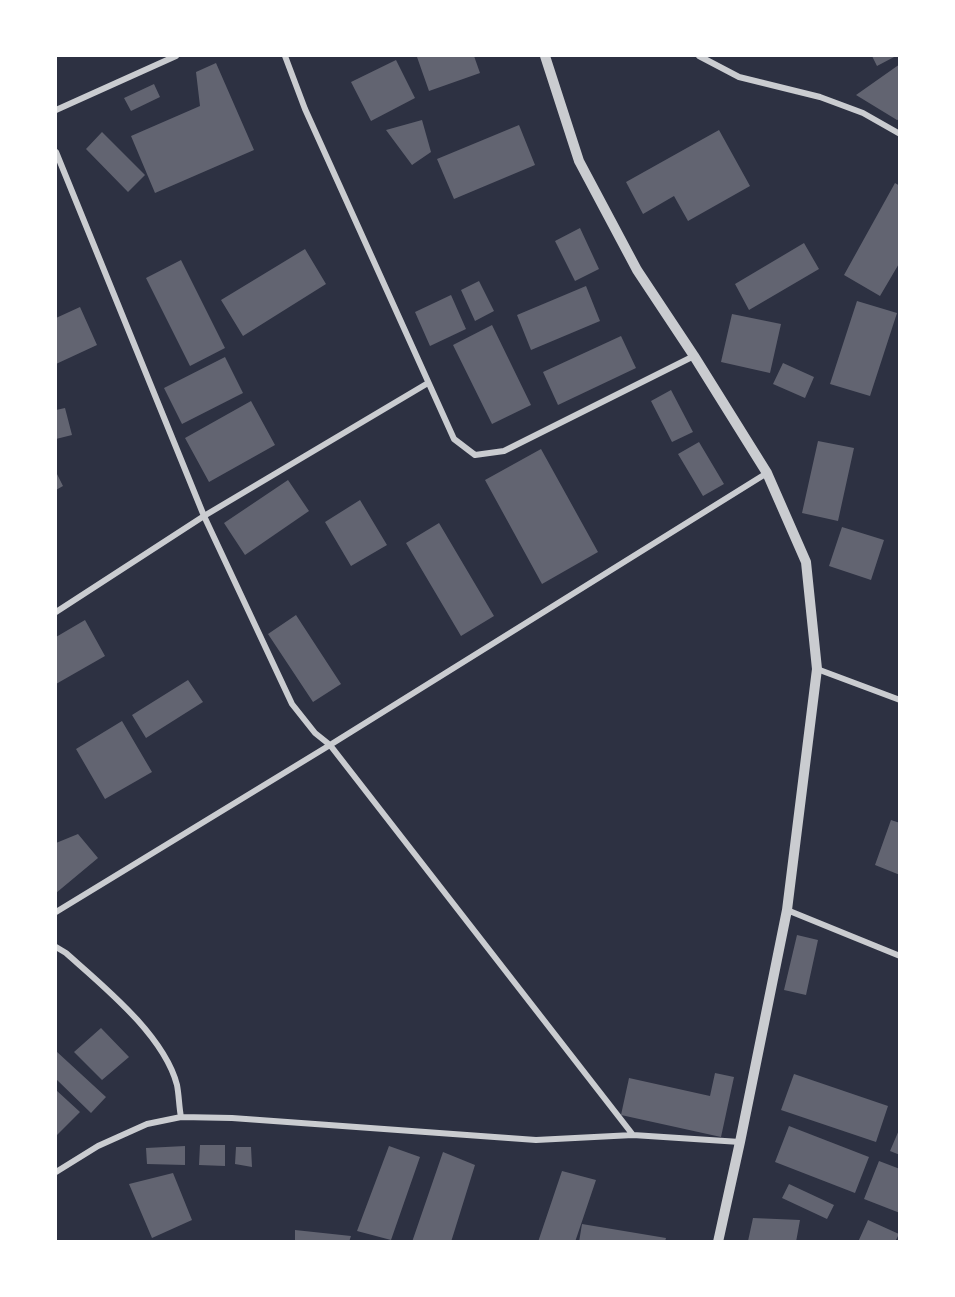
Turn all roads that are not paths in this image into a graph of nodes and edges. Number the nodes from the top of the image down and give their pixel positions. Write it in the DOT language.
graph roads {
  1 [pos="176,56"];
  2 [pos="285,56"];
  3 [pos="545,56"];
  4 [pos="699,56"];
  5 [pos="56,110"];
  6 [pos="900,134"];
  7 [pos="56,152"];
  8 [pos="694,356"];
  9 [pos="428,383"];
  10 [pos="767,473"];
  11 [pos="204,516"];
  12 [pos="56,612"];
  13 [pos="817,669"];
  14 [pos="900,700"];
  15 [pos="330,745"];
  16 [pos="786,910"];
  17 [pos="56,912"];
  18 [pos="56,947"];
  19 [pos="900,956"];
  20 [pos="181,1117"];
  21 [pos="633,1135"];
  22 [pos="740,1142"];
  23 [pos="56,1172"];
  24 [pos="718,1242"];
  1 -- 5 [label="street"];
  2 -- 9 [label="street"];
  3 -- 8 [label="street"];
  4 -- 6 [label="street"];
  7 -- 11 [label="street"];
  8 -- 9 [label="street"];
  8 -- 10 [label="street"];
  9 -- 11 [label="street"];
  10 -- 13 [label="street"];
  10 -- 15 [label="street"];
  11 -- 12 [label="street"];
  11 -- 15 [label="street"];
  13 -- 14 [label="street"];
  13 -- 16 [label="street"];
  15 -- 17 [label="street"];
  15 -- 21 [label="street"];
  16 -- 19 [label="street"];
  16 -- 22 [label="street"];
  18 -- 20 [label="street"];
  20 -- 21 [label="street"];
  20 -- 23 [label="street"];
  21 -- 22 [label="street"];
  22 -- 24 [label="street"];
}
